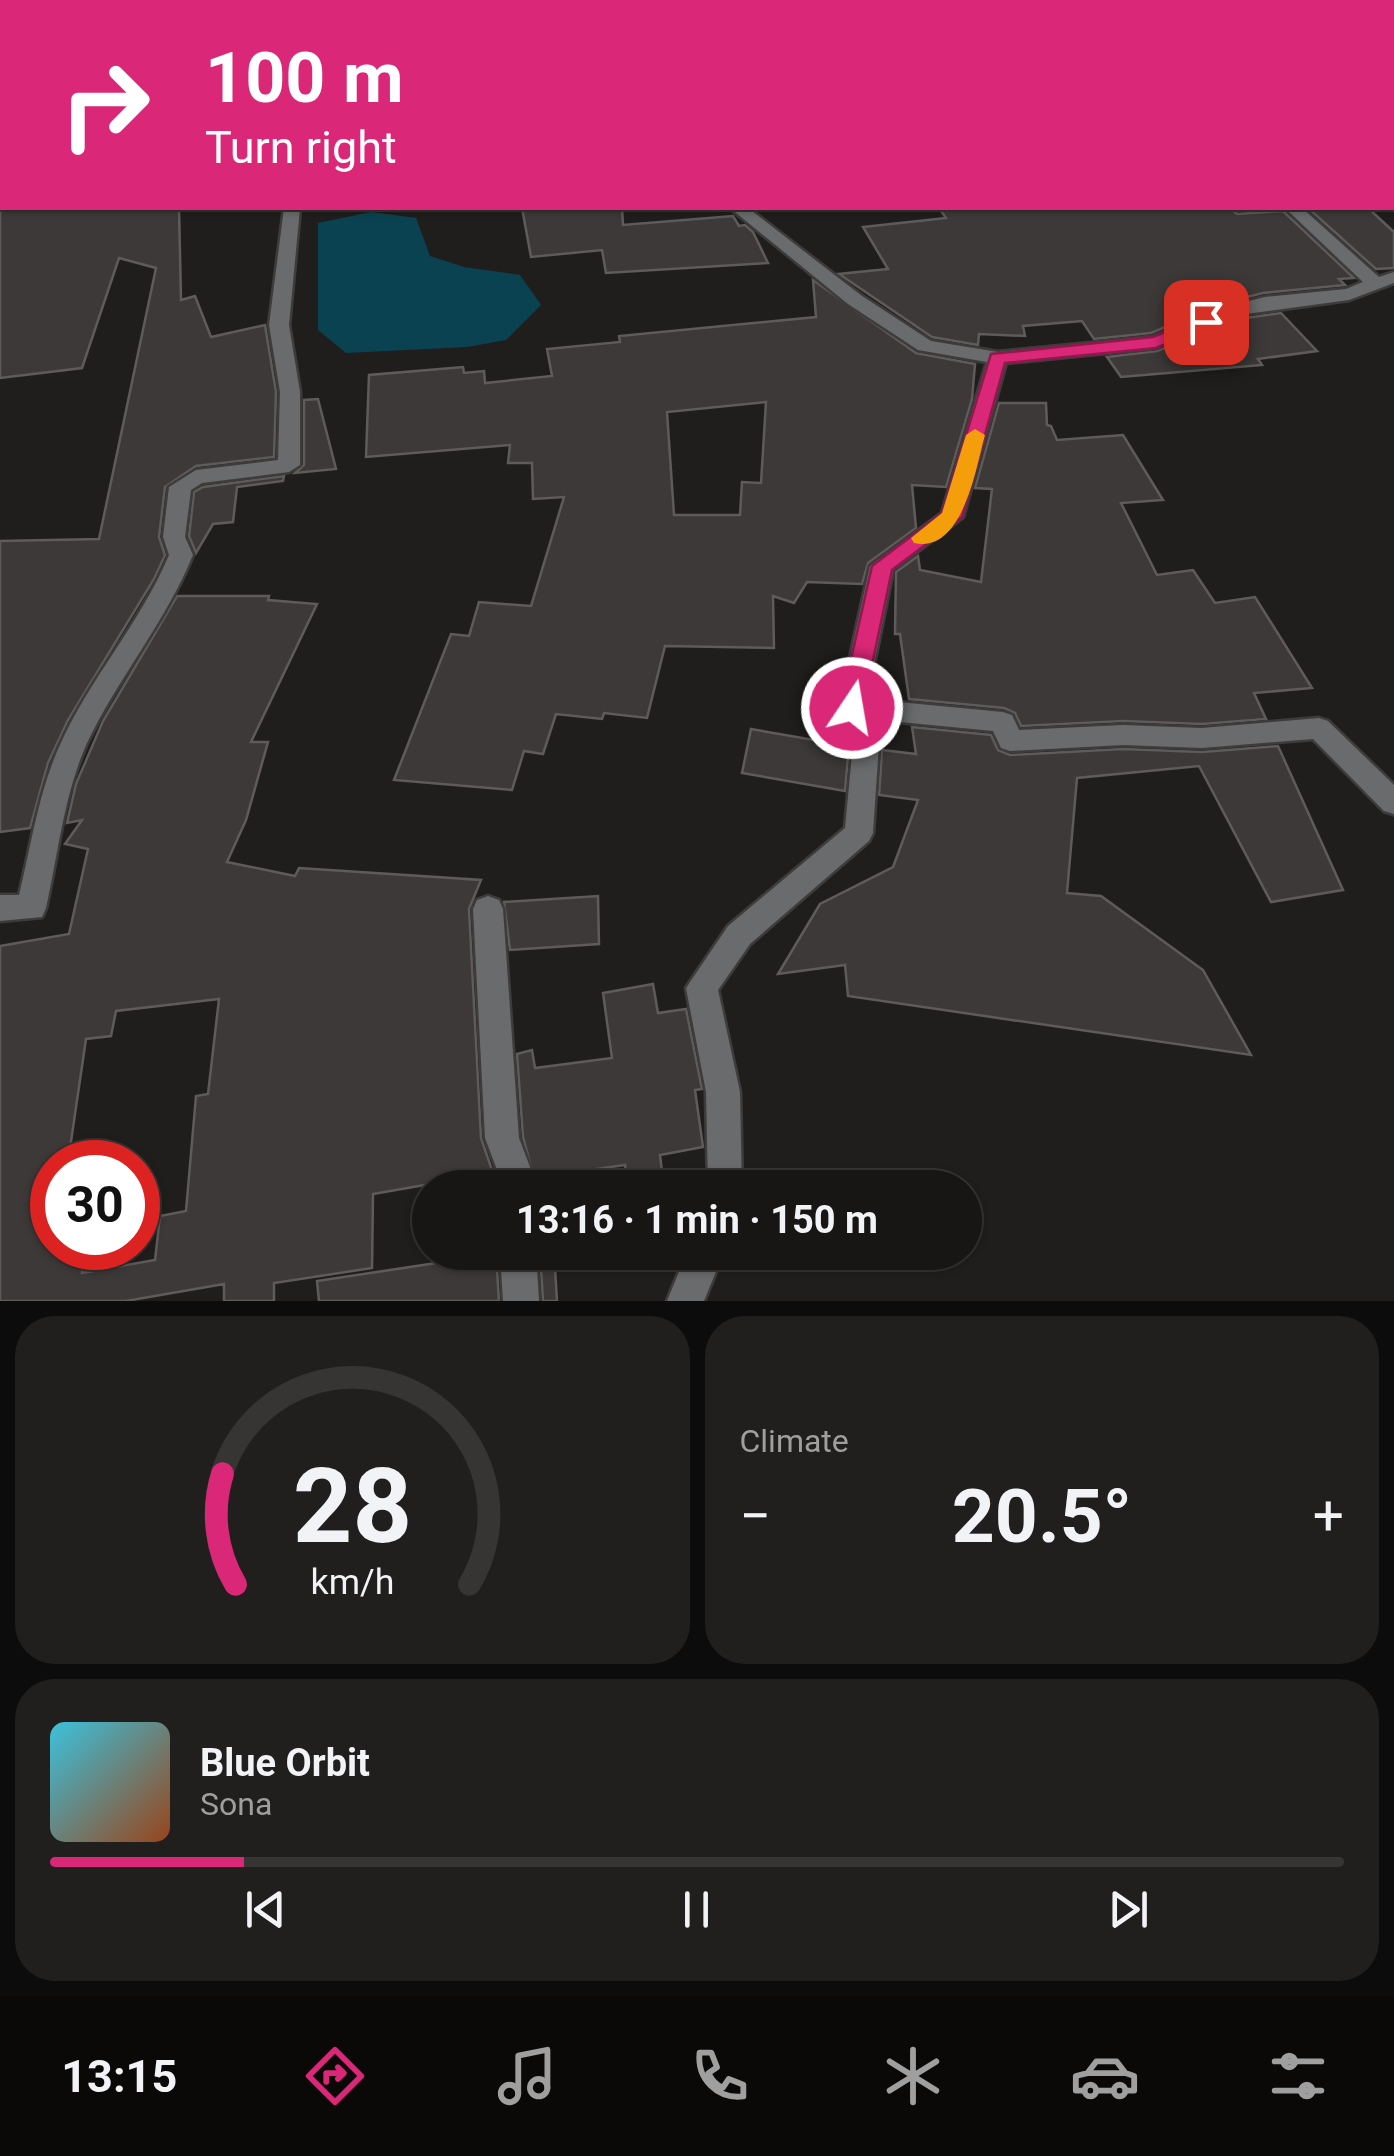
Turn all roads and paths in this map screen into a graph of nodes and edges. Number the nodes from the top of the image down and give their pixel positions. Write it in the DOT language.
graph roads {
  1 [pos="292,210"];
  2 [pos="741,210"];
  3 [pos="1296,210"];
  4 [pos="1385,280"];
  5 [pos="998,358"];
  6 [pos="852,708"];
  7 [pos="1394,803"];
  8 [pos="0,908"];
  9 [pos="488,909"];
  10 [pos="513,1170"];
  11 [pos="725,1170"];
  12 [pos="519,1270"];
  13 [pos="698,1270"];
  14 [pos="521,1301"];
  15 [pos="685,1301"];
  1 -- 8 [label="street"];
  2 -- 5 [label="street"];
  3 -- 4 [label="street"];
  4 -- 5 [label="street"];
  5 -- 6 [label="street"];
  6 -- 7 [label="street"];
  6 -- 11 [label="street"];
  9 -- 10 [label="street"];
  12 -- 14 [label="street"];
  13 -- 15 [label="street"];
}
